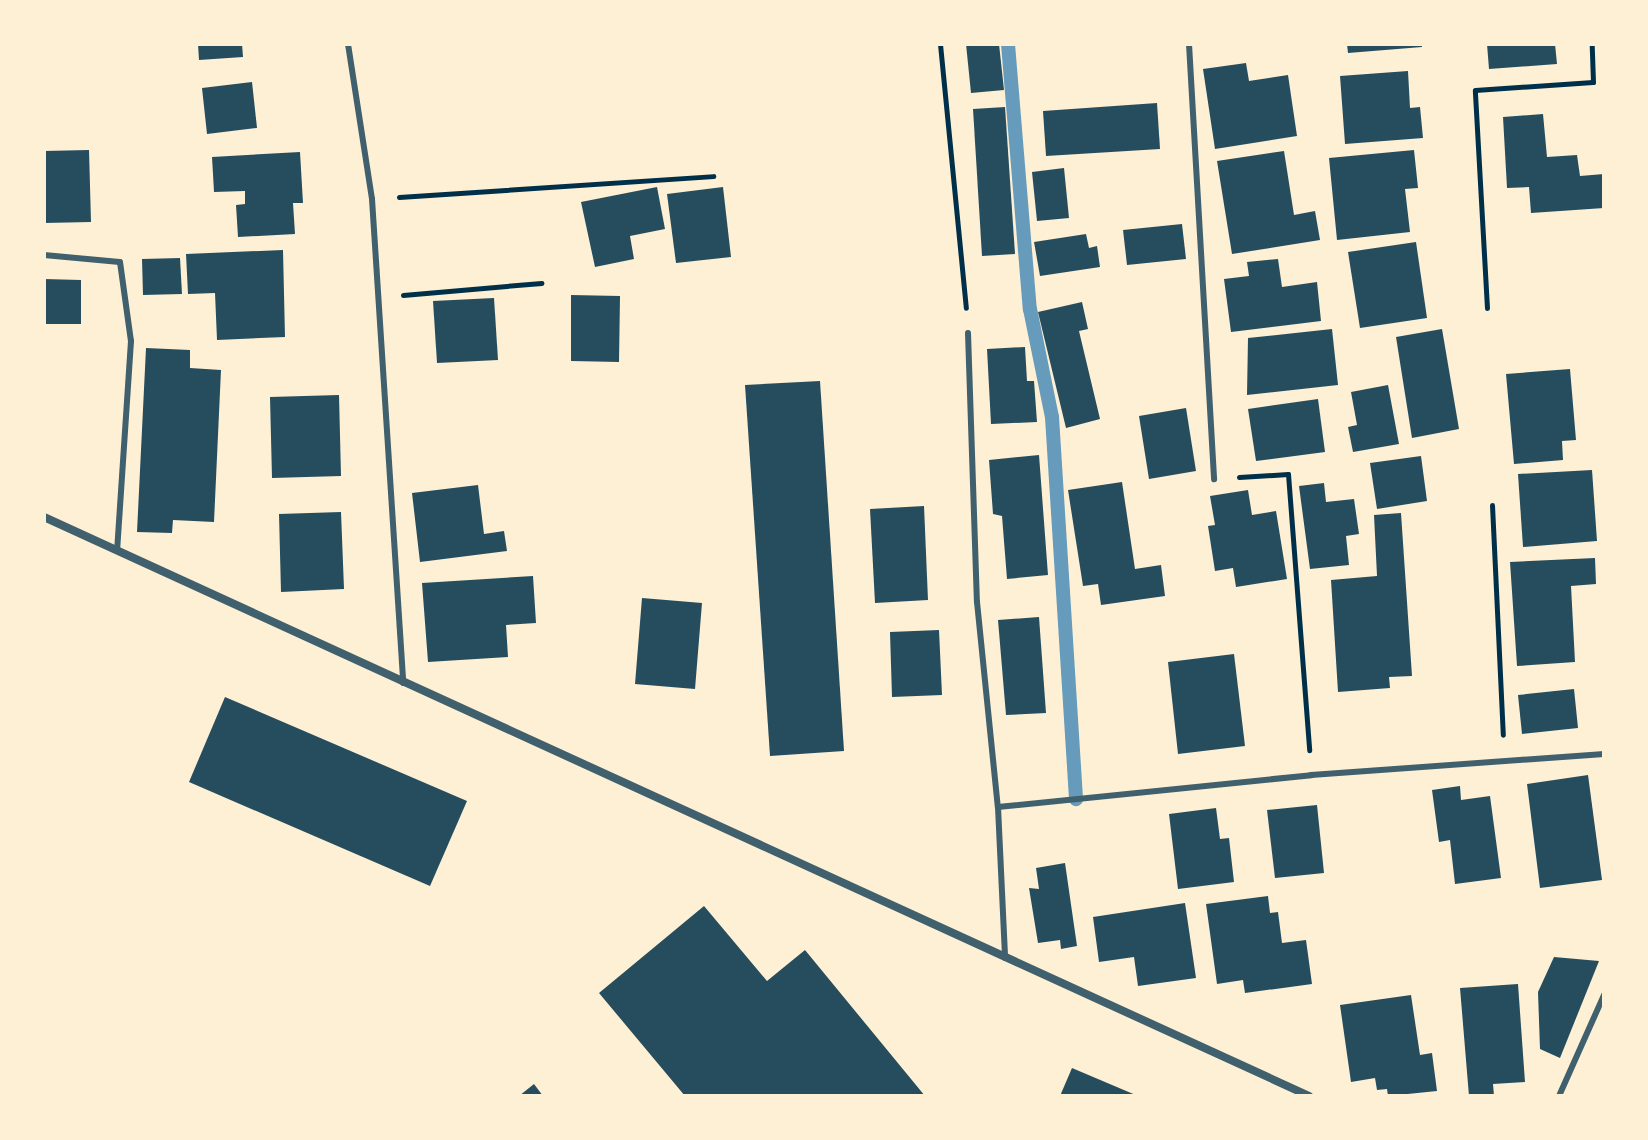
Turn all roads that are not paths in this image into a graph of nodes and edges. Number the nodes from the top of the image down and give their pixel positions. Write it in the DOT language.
graph roads {
  1 [pos="348,44"];
  2 [pos="1189,44"];
  3 [pos="44,255"];
  4 [pos="968,333"];
  5 [pos="1214,479"];
  6 [pos="44,517"];
  7 [pos="117,550"];
  8 [pos="403,683"];
  9 [pos="1604,754"];
  10 [pos="998,807"];
  11 [pos="1005,961"];
  12 [pos="1604,995"];
  13 [pos="1309,1096"];
  14 [pos="1559,1096"];
  1 -- 8 [label="lane"];
  2 -- 5 [label="lane"];
  3 -- 7 [label="lane"];
  4 -- 10 [label="lane"];
  6 -- 7 [label="street"];
  7 -- 8 [label="street"];
  8 -- 11 [label="street"];
  9 -- 10 [label="lane"];
  10 -- 11 [label="lane"];
  11 -- 13 [label="street"];
  12 -- 14 [label="lane"];
}
